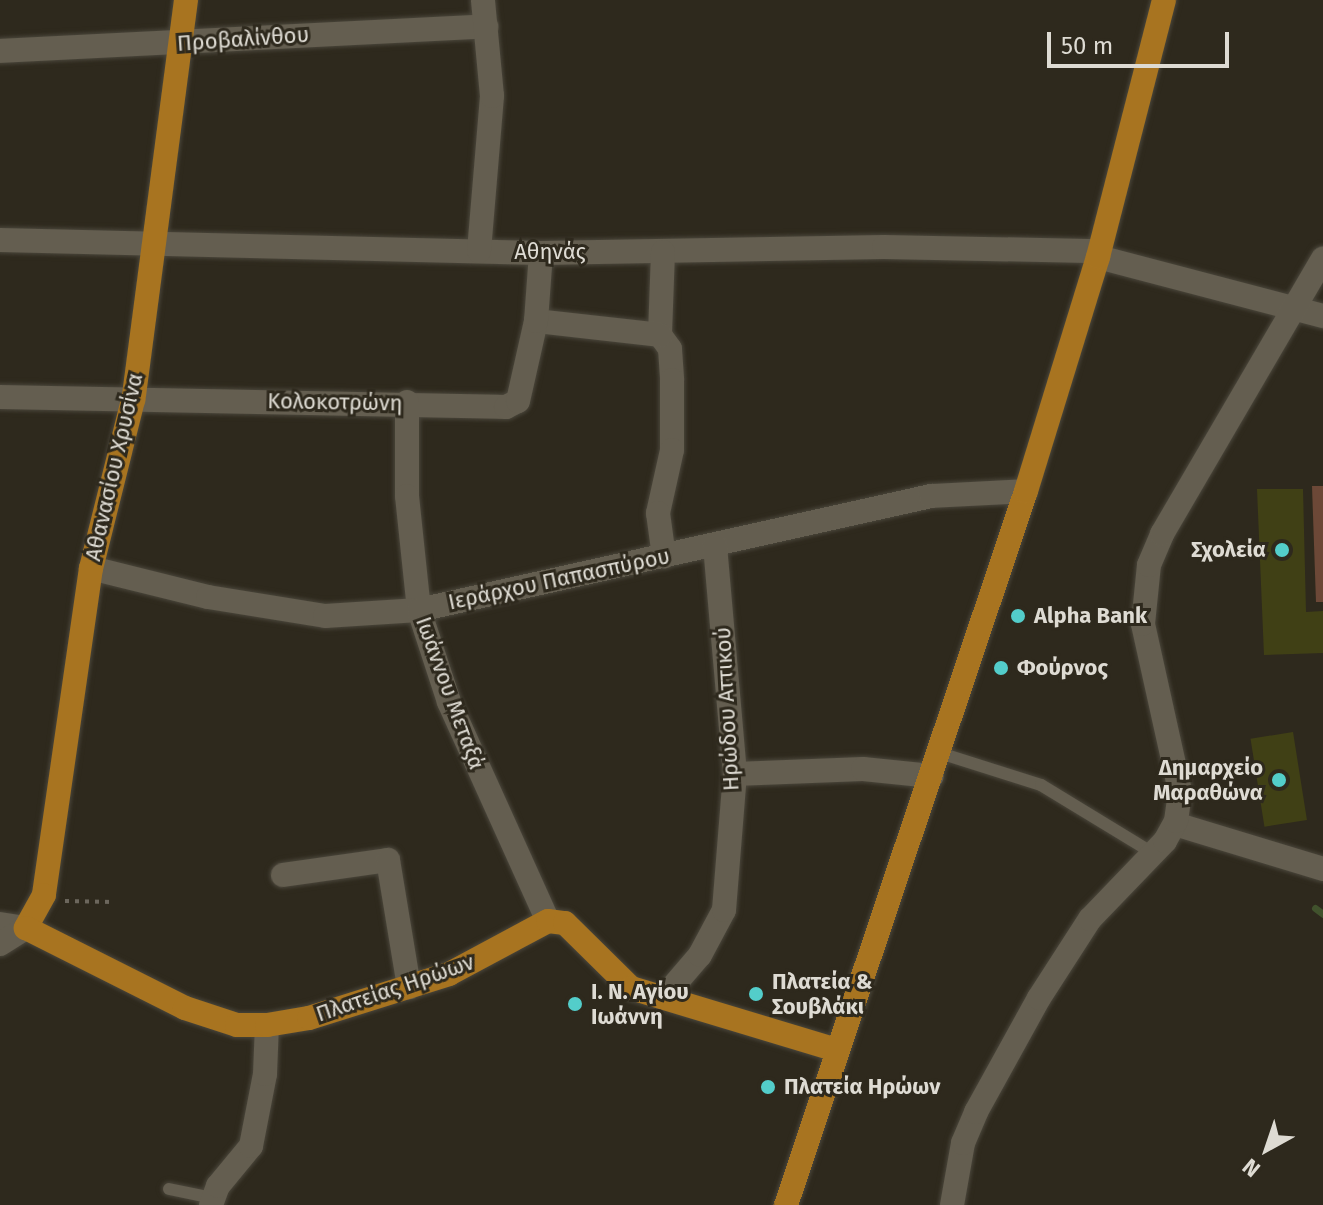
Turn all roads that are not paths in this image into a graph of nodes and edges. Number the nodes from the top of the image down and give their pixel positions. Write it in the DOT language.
graph roads {
  1 [pos="186,0"];
  2 [pos="483,0"];
  3 [pos="1164,0"];
  4 [pos="486,26"];
  5 [pos="181,43"];
  6 [pos="0,51"];
  7 [pos="0,240"];
  8 [pos="153,245"];
  9 [pos="479,251"];
  10 [pos="663,252"];
  11 [pos="541,253"];
  12 [pos="1099,254"];
  13 [pos="1323,259"];
  14 [pos="1292,308"];
  15 [pos="1323,316"];
  16 [pos="536,321"];
  17 [pos="660,335"];
  18 [pos="0,397"];
  19 [pos="133,400"];
  20 [pos="407,402"];
  21 [pos="1026,491"];
  22 [pos="715,545"];
  23 [pos="664,557"];
  24 [pos="91,568"];
  25 [pos="419,610"];
  26 [pos="936,765"];
  27 [pos="735,774"];
  28 [pos="1175,824"];
  29 [pos="1153,853"];
  30 [pos="1323,869"];
  31 [pos="283,875"];
  32 [pos="548,921"];
  33 [pos="0,924"];
  34 [pos="26,928"];
  35 [pos="0,944"];
  36 [pos="409,987"];
  37 [pos="664,997"];
  38 [pos="267,1025"];
  39 [pos="837,1050"];
  40 [pos="169,1189"];
  41 [pos="212,1202"];
  42 [pos="786,1205"];
  43 [pos="952,1205"];
  1 -- 5 [label="main road, Αθανασίου Χρυσίνα"];
  2 -- 4 [label="street"];
  3 -- 12 [label="main road"];
  4 -- 5 [label="street, Προβαλίνθου"];
  4 -- 9 [label="street"];
  5 -- 6 [label="street, Προβαλίνθου"];
  5 -- 8 [label="main road, Αθανασίου Χρυσίνα"];
  7 -- 8 [label="street, Αθηνάς"];
  8 -- 9 [label="street, Αθηνάς"];
  8 -- 19 [label="main road, Αθανασίου Χρυσίνα"];
  9 -- 11 [label="street, Αθηνάς"];
  10 -- 11 [label="street, Αθηνάς"];
  10 -- 12 [label="street, Αθηνάς"];
  10 -- 17 [label="street"];
  11 -- 16 [label="street, Κολοκοτρώνη"];
  12 -- 14 [label="street, Αθηνάς"];
  12 -- 21 [label="main road"];
  13 -- 14 [label="street"];
  14 -- 15 [label="street, Αθηνάς"];
  14 -- 28 [label="street"];
  16 -- 17 [label="street"];
  16 -- 20 [label="street, Κολοκοτρώνη"];
  17 -- 23 [label="street"];
  18 -- 19 [label="street, Κολοκοτρώνη"];
  19 -- 20 [label="street, Κολοκοτρώνη"];
  19 -- 24 [label="main road, Αθανασίου Χρυσίνα"];
  20 -- 25 [label="street, Ιωάννου Μεταξά"];
  21 -- 22 [label="street, Ιεράρχου Παπασπύρου"];
  21 -- 26 [label="main road"];
  22 -- 23 [label="street, Ιεράρχου Παπασπύρου"];
  22 -- 27 [label="street, Ηρώδου Αττικού"];
  23 -- 25 [label="street, Ιεράρχου Παπασπύρου"];
  24 -- 25 [label="street, Ιεράρχου Παπασπύρου"];
  24 -- 34 [label="main road, Αθανασίου Χρυσίνα"];
  25 -- 32 [label="street, Ιωάννου Μεταξά"];
  26 -- 27 [label="street"];
  26 -- 29 [label="lane"];
  26 -- 39 [label="main road"];
  27 -- 37 [label="street, Ηρώδου Αττικού"];
  28 -- 29 [label="street"];
  28 -- 30 [label="street"];
  29 -- 43 [label="street"];
  31 -- 36 [label="street"];
  32 -- 36 [label="main road, Πλατείας Ηρώων"];
  32 -- 37 [label="main road"];
  33 -- 34 [label="street"];
  34 -- 35 [label="street"];
  34 -- 38 [label="main road, Πλατείας Ηρώων"];
  36 -- 38 [label="main road, Πλατείας Ηρώων"];
  37 -- 39 [label="main road"];
  38 -- 41 [label="street"];
  39 -- 42 [label="main road"];
  40 -- 41 [label="lane"];
}
